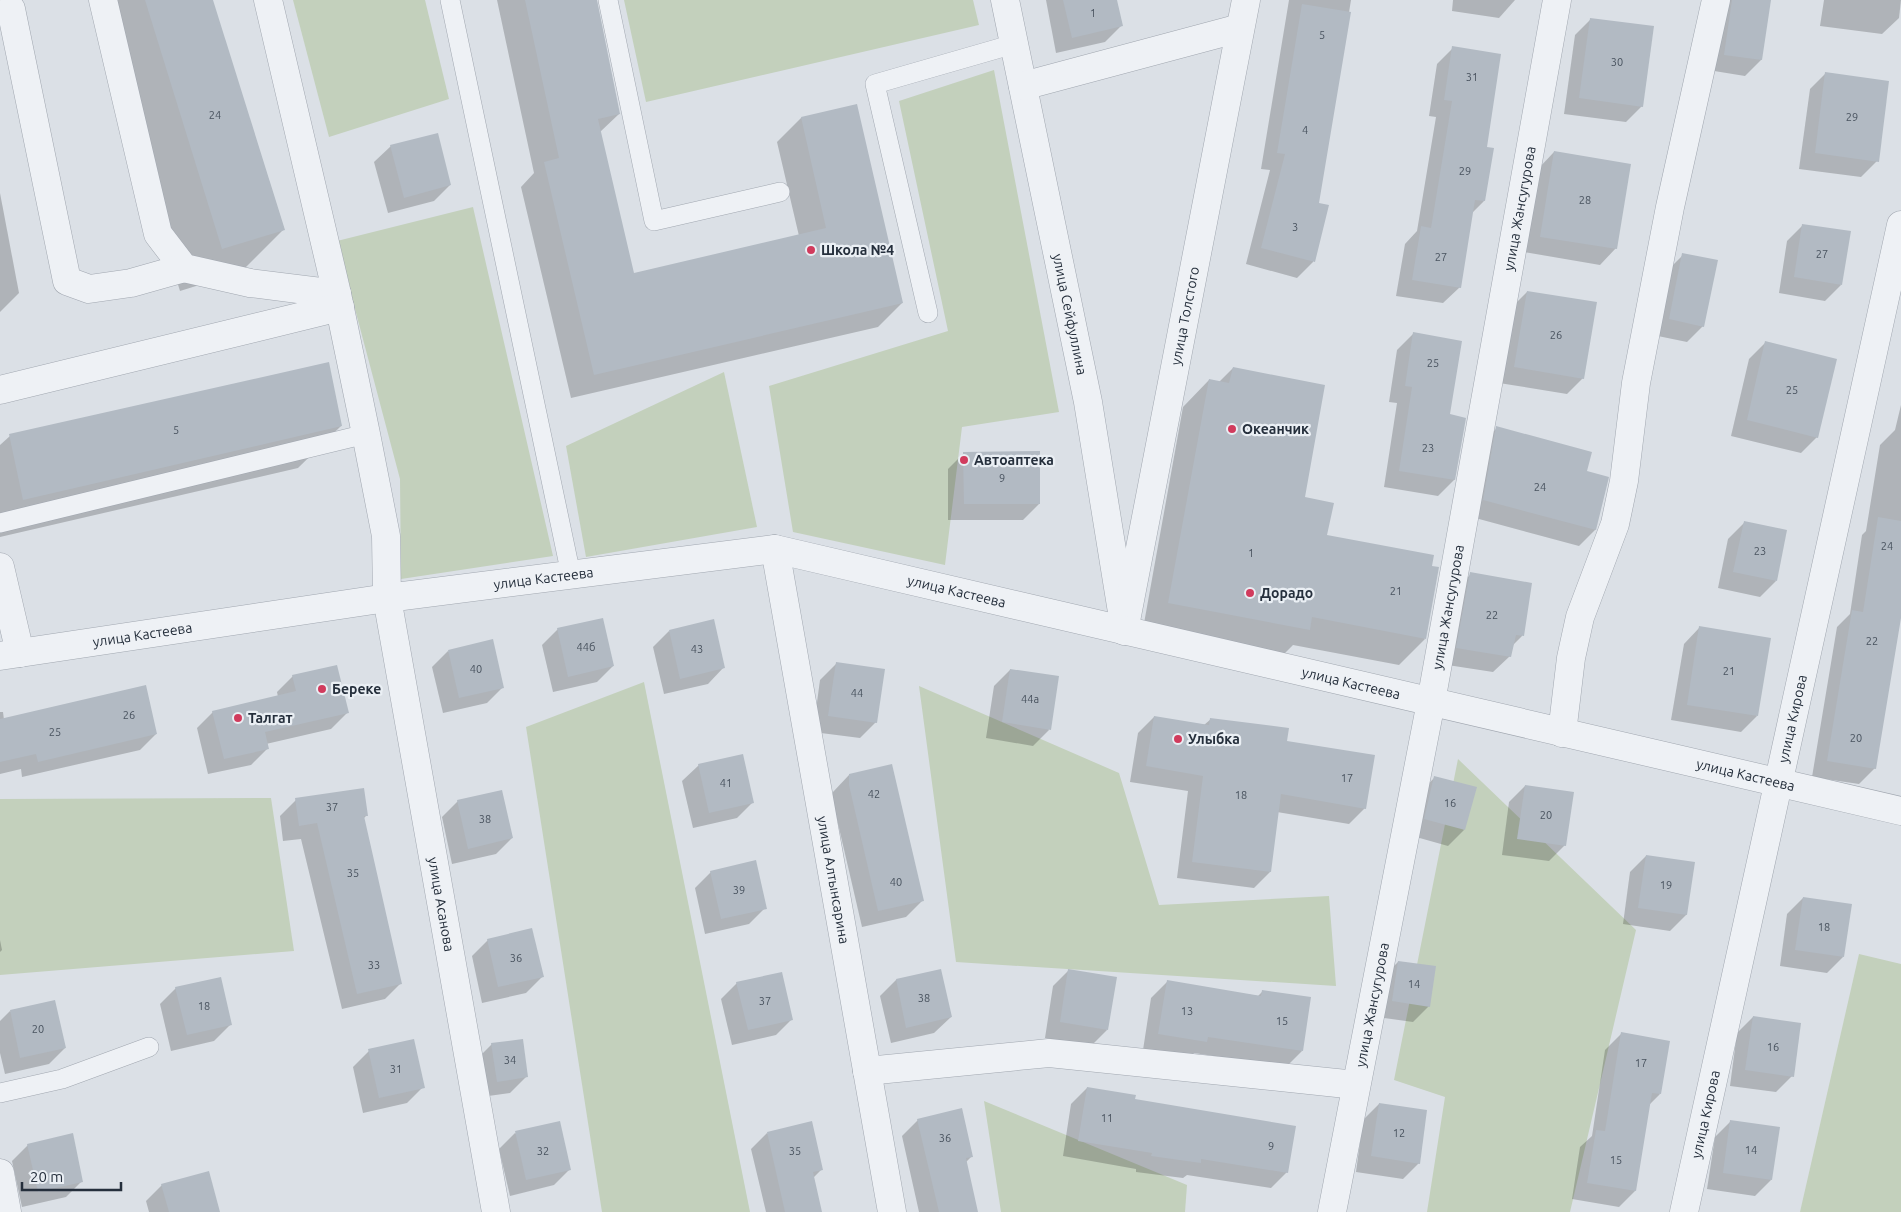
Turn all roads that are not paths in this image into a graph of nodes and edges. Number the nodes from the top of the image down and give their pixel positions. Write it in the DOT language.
graph roads {
  1 [pos="103,0"];
  2 [pos="268,0"];
  3 [pos="450,0"];
  4 [pos="608,0"];
  5 [pos="1005,0"];
  6 [pos="1246,0"];
  7 [pos="1557,0"];
  8 [pos="1716,0"];
  9 [pos="11,10"];
  10 [pos="1240,28"];
  11 [pos="1014,44"];
  12 [pos="1023,86"];
  13 [pos="780,192"];
  14 [pos="1901,225"];
  15 [pos="184,268"];
  16 [pos="339,300"];
  17 [pos="928,313"];
  18 [pos="0,390"];
  19 [pos="366,434"];
  20 [pos="0,523"];
  21 [pos="775,550"];
  22 [pos="0,568"];
  23 [pos="571,575"];
  24 [pos="387,598"];
  25 [pos="1124,631"];
  26 [pos="10,655"];
  27 [pos="1431,702"];
  28 [pos="1562,733"];
  29 [pos="1780,783"];
  30 [pos="1901,811"];
  31 [pos="149,1047"];
  32 [pos="867,1071"];
  33 [pos="1356,1085"];
  34 [pos="0,1093"];
  35 [pos="0,1173"];
  36 [pos="7,1212"];
  37 [pos="496,1212"];
  38 [pos="892,1212"];
  39 [pos="1332,1212"];
  40 [pos="1684,1212"];
  1 -- 15 [label="street"];
  2 -- 16 [label="street, улица Асанова"];
  3 -- 23 [label="lane"];
  4 -- 13 [label="lane"];
  5 -- 11 [label="street, улица Сейфуллина"];
  6 -- 10 [label="street, улица Толстого"];
  7 -- 27 [label="street, улица Жансугурова"];
  8 -- 28 [label="street"];
  9 -- 15 [label="street"];
  10 -- 12 [label="street"];
  10 -- 25 [label="street, улица Толстого"];
  11 -- 12 [label="street, улица Сейфуллина"];
  11 -- 17 [label="lane"];
  12 -- 25 [label="street, улица Сейфуллина"];
  14 -- 29 [label="street, улица Кирова"];
  15 -- 16 [label="street"];
  16 -- 18 [label="street"];
  16 -- 19 [label="street, улица Асанова"];
  19 -- 20 [label="lane"];
  19 -- 24 [label="street, улица Асанова"];
  21 -- 23 [label="street, улица Кастеева"];
  21 -- 25 [label="street, улица Кастеева"];
  21 -- 32 [label="street, улица Алтынсарина"];
  22 -- 26 [label="street"];
  23 -- 24 [label="street, улица Кастеева"];
  24 -- 26 [label="street, улица Кастеева"];
  24 -- 37 [label="street, улица Асанова"];
  25 -- 27 [label="street, улица Кастеева"];
  27 -- 28 [label="street, улица Кастеева"];
  27 -- 33 [label="street, улица Жансугурова"];
  28 -- 29 [label="street, улица Кастеева"];
  29 -- 30 [label="street, улица Кастеева"];
  29 -- 40 [label="street, улица Кирова"];
  31 -- 34 [label="lane"];
  32 -- 33 [label="street"];
  32 -- 38 [label="street, улица Алтынсарина"];
  33 -- 39 [label="street, улица Жансугурова"];
  35 -- 36 [label="street"];
}
